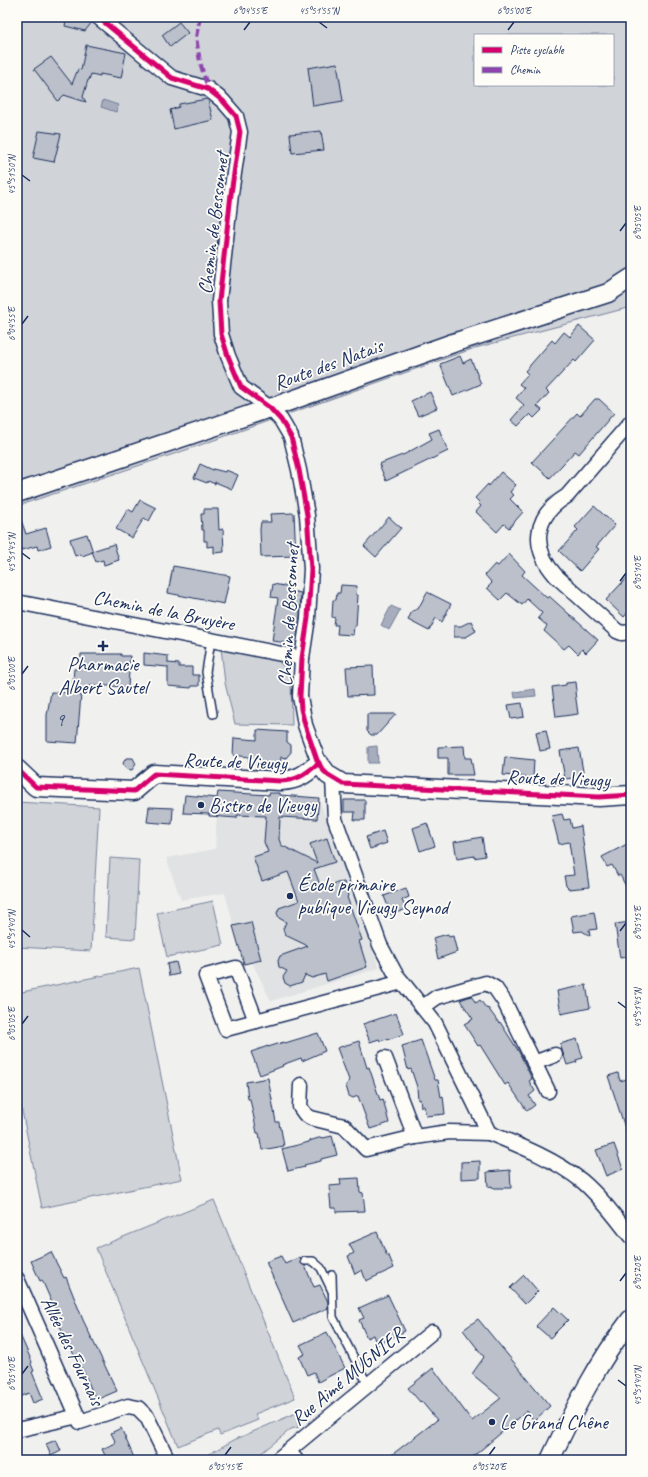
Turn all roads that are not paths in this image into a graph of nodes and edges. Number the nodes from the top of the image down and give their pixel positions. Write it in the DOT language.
graph roads {
  1 [pos="98,17"];
  2 [pos="631,278"];
  3 [pos="608,293"];
  4 [pos="631,293"];
  5 [pos="270,408"];
  6 [pos="631,422"];
  7 [pos="17,493"];
  8 [pos="17,602"];
  9 [pos="631,632"];
  10 [pos="211,640"];
  11 [pos="302,658"];
  12 [pos="213,714"];
  13 [pos="319,763"];
  14 [pos="17,769"];
  15 [pos="333,779"];
  16 [pos="627,794"];
  17 [pos="402,982"];
  18 [pos="423,1007"];
  19 [pos="256,1021"];
  20 [pos="555,1056"];
  21 [pos="385,1058"];
  22 [pos="534,1063"];
  23 [pos="301,1085"];
  24 [pos="548,1091"];
  25 [pos="489,1133"];
  26 [pos="415,1137"];
  27 [pos="631,1237"];
  28 [pos="305,1261"];
  29 [pos="332,1275"];
  30 [pos="17,1279"];
  31 [pos="333,1293"];
  32 [pos="631,1319"];
  33 [pos="432,1332"];
  34 [pos="368,1385"];
  35 [pos="78,1416"];
  36 [pos="17,1430"];
  37 [pos="287,1457"];
  38 [pos="168,1460"];
  39 [pos="550,1460"];
  1 -- 5 [label="street, Chemin de Bessonnet"];
  2 -- 3 [label="street, Route des Natais"];
  3 -- 4 [label="street, Route des Natais"];
  3 -- 5 [label="street, Route des Natais"];
  5 -- 7 [label="street, Route des Natais"];
  5 -- 11 [label="street, Chemin de Bessonnet"];
  6 -- 9 [label="street"];
  8 -- 10 [label="street, Chemin de la Bruyère"];
  10 -- 11 [label="street, Chemin de la Bruyère"];
  10 -- 12 [label="lane"];
  11 -- 13 [label="street, Chemin de Bessonnet"];
  13 -- 14 [label="street, Route de Vieugy"];
  13 -- 15 [label="street"];
  15 -- 16 [label="street, Route de Vieugy"];
  15 -- 17 [label="street"];
  17 -- 18 [label="street"];
  17 -- 19 [label="street"];
  18 -- 22 [label="street"];
  18 -- 25 [label="street"];
  20 -- 22 [label="street"];
  21 -- 26 [label="street"];
  22 -- 24 [label="street"];
  23 -- 26 [label="street"];
  25 -- 26 [label="street"];
  25 -- 27 [label="street"];
  28 -- 31 [label="lane"];
  29 -- 31 [label="lane"];
  30 -- 35 [label="street, Allée des Fournais"];
  31 -- 34 [label="lane"];
  32 -- 39 [label="street"];
  33 -- 34 [label="street, Rue Aimé MUGNIER"];
  34 -- 37 [label="street, Rue Aimé MUGNIER"];
  35 -- 36 [label="street"];
  35 -- 38 [label="street, Allée des Fournais"];
}
